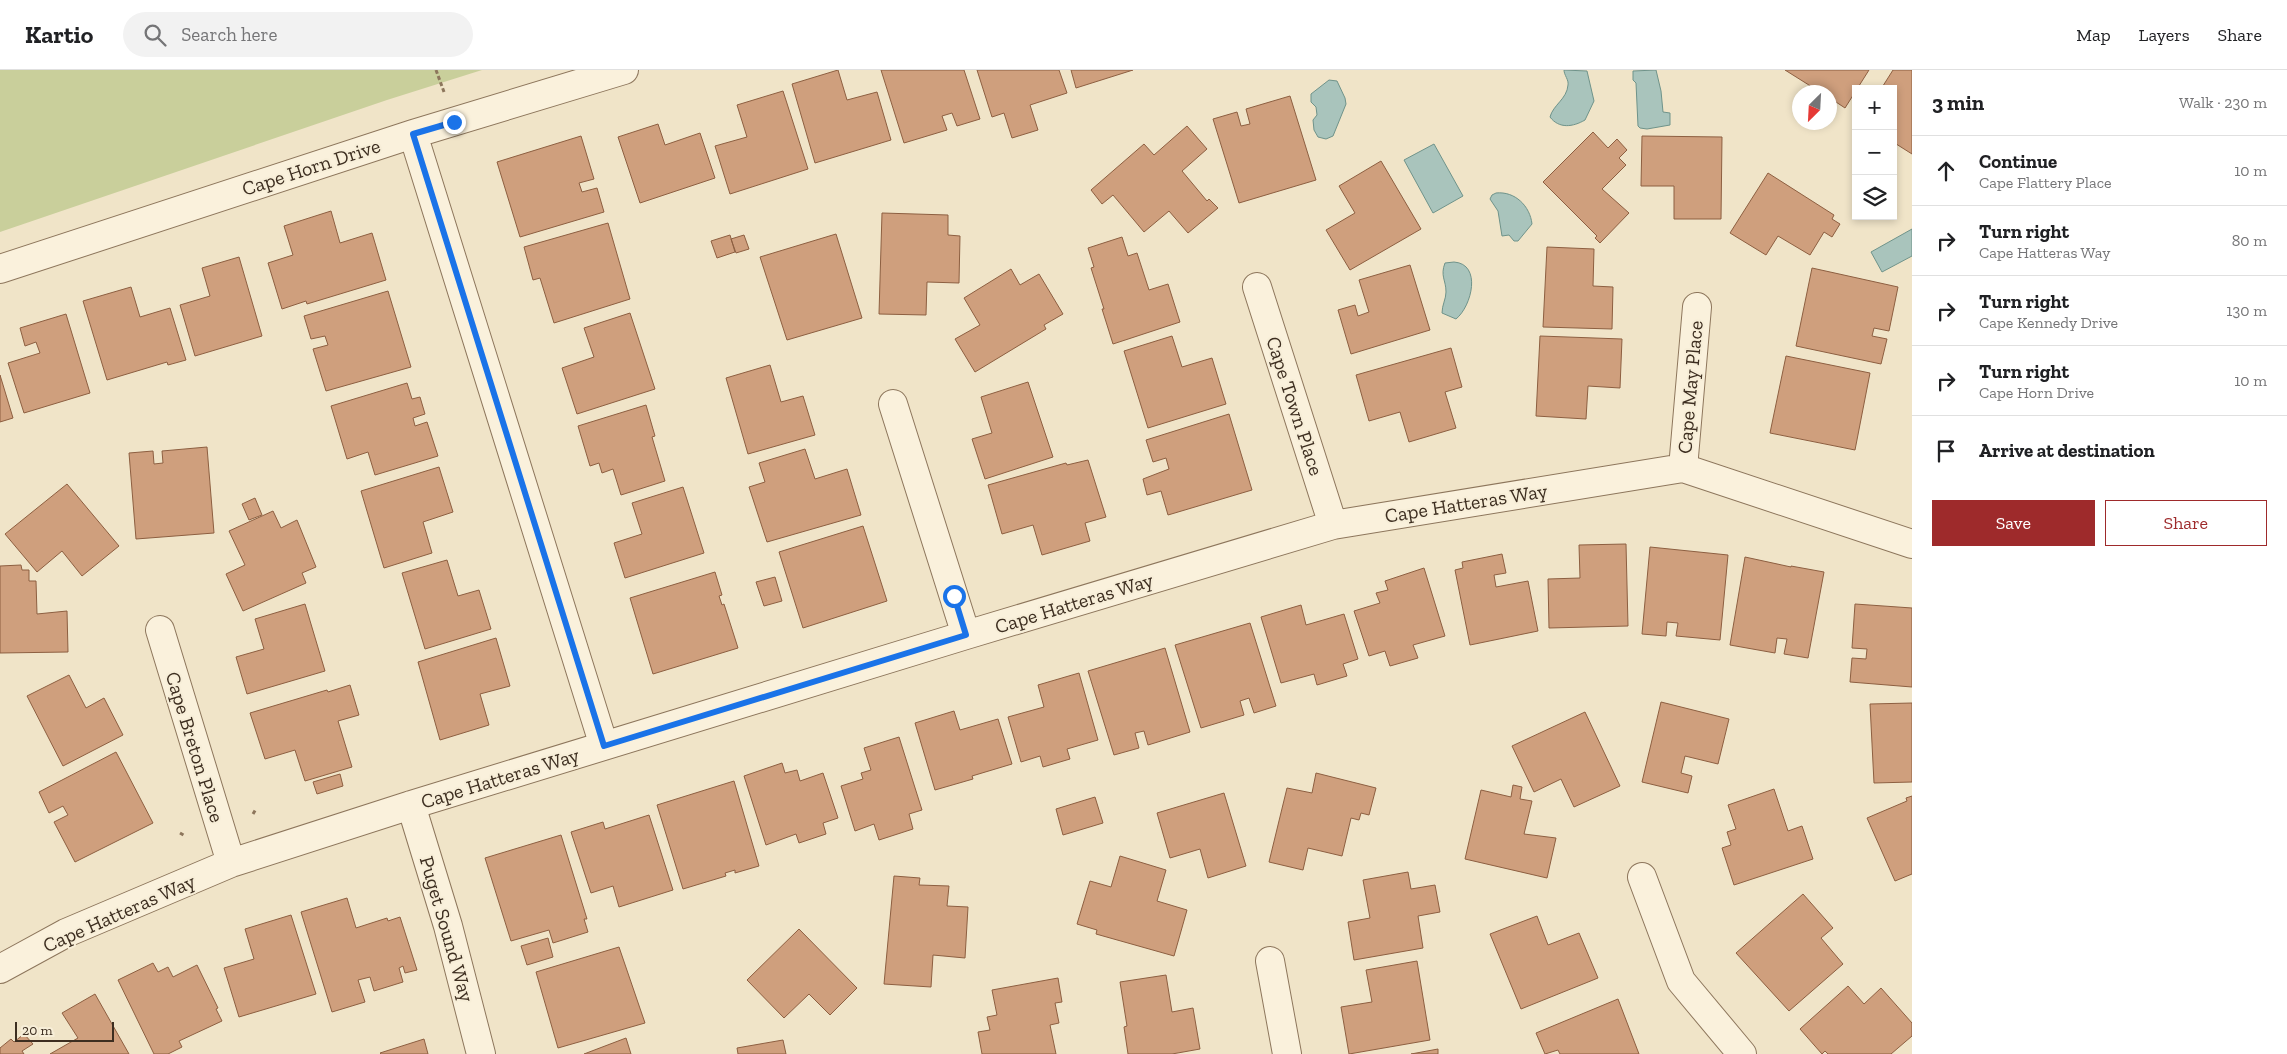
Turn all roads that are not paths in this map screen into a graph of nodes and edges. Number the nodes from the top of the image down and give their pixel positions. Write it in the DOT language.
graph roads {
  1 [pos="624,70"];
  2 [pos="413,134"];
  3 [pos="0,269"];
  4 [pos="1257,288"];
  5 [pos="1697,307"];
  6 [pos="894,404"];
  7 [pos="1683,468"];
  8 [pos="1333,525"];
  9 [pos="1912,544"];
  10 [pos="160,630"];
  11 [pos="966,635"];
  12 [pos="604,746"];
  13 [pos="412,805"];
  14 [pos="231,864"];
  15 [pos="1642,877"];
  16 [pos="1270,961"];
  17 [pos="0,969"];
  18 [pos="481,1054"];
  19 [pos="1287,1054"];
  20 [pos="1742,1054"];
  1 -- 2 [label="street, Cape Horn Drive"];
  2 -- 3 [label="street, Cape Horn Drive"];
  2 -- 12 [label="street"];
  4 -- 8 [label="street, Cape Town Place"];
  5 -- 7 [label="street, Cape May Place"];
  6 -- 11 [label="street"];
  7 -- 8 [label="street, Cape Hatteras Way"];
  7 -- 9 [label="street, Cape Hatteras Way"];
  8 -- 11 [label="street, Cape Hatteras Way"];
  10 -- 14 [label="street, Cape Breton Place"];
  11 -- 12 [label="street, Cape Hatteras Way"];
  12 -- 13 [label="street, Cape Hatteras Way"];
  13 -- 14 [label="street, Cape Hatteras Way"];
  13 -- 18 [label="street, Puget Sound Way"];
  14 -- 17 [label="street, Cape Hatteras Way"];
  15 -- 20 [label="street"];
  16 -- 19 [label="street"];
}
